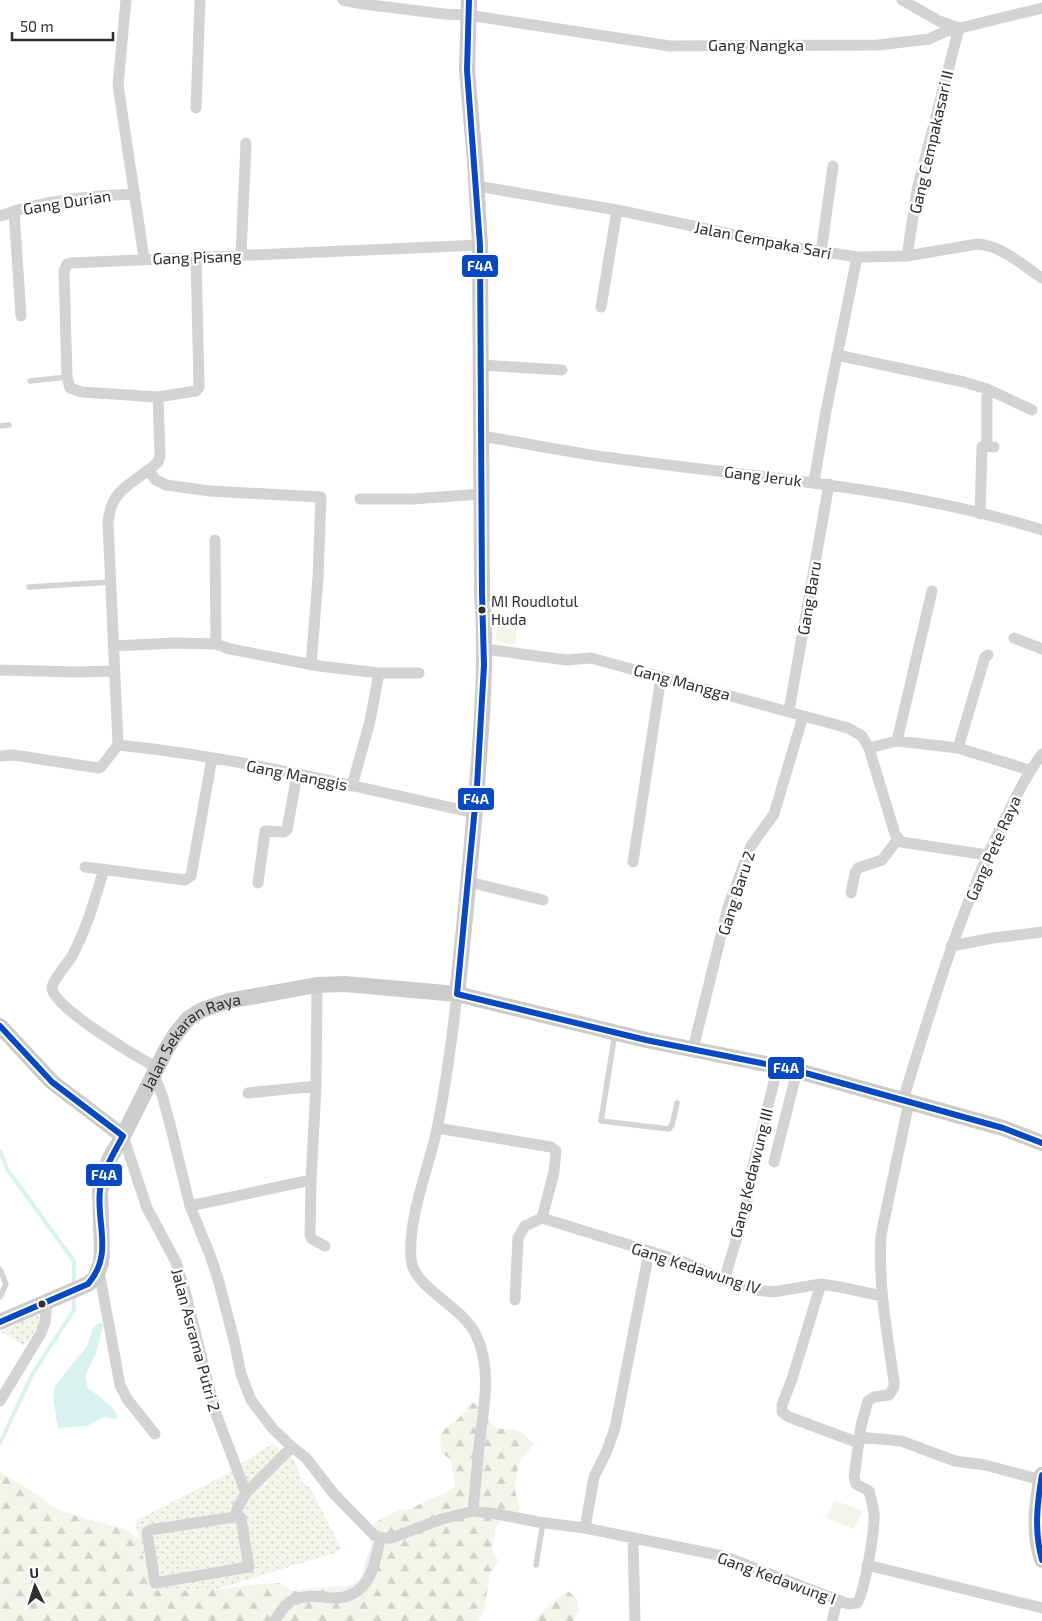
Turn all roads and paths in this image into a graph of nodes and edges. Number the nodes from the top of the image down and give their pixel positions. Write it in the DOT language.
graph roads {
  1 [pos="126,0"];
  2 [pos="200,0"];
  3 [pos="344,0"];
  4 [pos="902,0"];
  5 [pos="469,8"];
  6 [pos="1042,8"];
  7 [pos="959,28"];
  8 [pos="196,108"];
  9 [pos="246,143"];
  10 [pos="832,166"];
  11 [pos="477,186"];
  12 [pos="136,194"];
  13 [pos="617,210"];
  14 [pos="14,211"];
  15 [pos="0,216"];
  16 [pos="480,245"];
  17 [pos="821,253"];
  18 [pos="242,255"];
  19 [pos="907,256"];
  20 [pos="196,257"];
  21 [pos="857,257"];
  22 [pos="144,258"];
  23 [pos="1042,278"];
  24 [pos="601,307"];
  25 [pos="21,316"];
  26 [pos="837,355"];
  27 [pos="481,365"];
  28 [pos="562,370"];
  29 [pos="67,378"];
  30 [pos="30,380"];
  31 [pos="987,389"];
  32 [pos="158,397"];
  33 [pos="1032,410"];
  34 [pos="9,425"];
  35 [pos="0,426"];
  36 [pos="482,436"];
  37 [pos="148,470"];
  38 [pos="814,482"];
  39 [pos="830,484"];
  40 [pos="481,494"];
  41 [pos="360,499"];
  42 [pos="980,514"];
  43 [pos="1042,530"];
  44 [pos="215,540"];
  45 [pos="110,582"];
  46 [pos="29,587"];
  47 [pos="932,591"];
  48 [pos="1014,638"];
  49 [pos="216,644"];
  50 [pos="113,646"];
  51 [pos="485,649"];
  52 [pos="1042,649"];
  53 [pos="988,655"];
  54 [pos="310,665"];
  55 [pos="0,670"];
  56 [pos="114,671"];
  57 [pos="419,672"];
  58 [pos="379,673"];
  59 [pos="661,677"];
  60 [pos="789,711"];
  61 [pos="803,716"];
  62 [pos="897,741"];
  63 [pos="118,745"];
  64 [pos="869,748"];
  65 [pos="958,748"];
  66 [pos="1042,754"];
  67 [pos="0,756"];
  68 [pos="212,758"];
  69 [pos="1029,770"];
  70 [pos="297,774"];
  71 [pos="352,786"];
  72 [pos="475,813"];
  73 [pos="898,839"];
  74 [pos="987,855"];
  75 [pos="633,862"];
  76 [pos="85,866"];
  77 [pos="104,869"];
  78 [pos="469,882"];
  79 [pos="258,883"];
  80 [pos="851,893"];
  81 [pos="543,900"];
  82 [pos="1042,932"];
  83 [pos="951,946"];
  84 [pos="317,985"];
  85 [pos="457,994"];
  86 [pos="0,1026"];
  87 [pos="616,1032"];
  88 [pos="693,1049"];
  89 [pos="778,1066"];
  90 [pos="797,1071"];
  91 [pos="155,1072"];
  92 [pos="316,1086"];
  93 [pos="248,1093"];
  94 [pos="906,1101"];
  95 [pos="677,1103"];
  96 [pos="437,1128"];
  97 [pos="124,1136"];
  98 [pos="1042,1143"];
  99 [pos="774,1162"];
  100 [pos="311,1180"];
  101 [pos="190,1206"];
  102 [pos="542,1218"];
  103 [pos="324,1246"];
  104 [pos="649,1252"];
  105 [pos="0,1269"];
  106 [pos="99,1271"];
  107 [pos="724,1280"];
  108 [pos="821,1284"];
  109 [pos="882,1296"];
  110 [pos="0,1297"];
  111 [pos="54,1298"];
  112 [pos="515,1300"];
  113 [pos="2,1318"];
  114 [pos="885,1396"];
  115 [pos="0,1401"];
  116 [pos="155,1434"];
  117 [pos="859,1440"];
  118 [pos="292,1447"];
  119 [pos="1041,1483"];
  120 [pos="246,1493"];
  121 [pos="473,1511"];
  122 [pos="235,1517"];
  123 [pos="544,1523"];
  124 [pos="585,1528"];
  125 [pos="380,1538"];
  126 [pos="634,1538"];
  127 [pos="1042,1560"];
  128 [pos="867,1564"];
  129 [pos="536,1566"];
  130 [pos="838,1601"];
  131 [pos="1042,1608"];
  132 [pos="275,1620"];
  133 [pos="635,1621"];
  134 [pos="832,1621"];
  1 -- 12 [label="street, Gang Pisang"];
  2 -- 8 [label="street"];
  3 -- 5 [label="street, Gang Nangka"];
  4 -- 7 [label="street"];
  5 -- 7 [label="street, Gang Nangka"];
  5 -- 11 [label="main road"];
  6 -- 7 [label="street, Gang Nangka"];
  7 -- 19 [label="street, Gang Cempakasari II"];
  9 -- 18 [label="street"];
  10 -- 17 [label="street"];
  11 -- 13 [label="street, Jalan Cempaka Sari"];
  11 -- 16 [label="main road"];
  12 -- 14 [label="street, Gang Durian"];
  12 -- 22 [label="street, Gang Pisang"];
  13 -- 17 [label="street, Jalan Cempaka Sari"];
  13 -- 24 [label="street"];
  14 -- 15 [label="street, Gang Durian"];
  14 -- 25 [label="street"];
  16 -- 18 [label="street, Gang Pisang"];
  16 -- 27 [label="main road"];
  17 -- 21 [label="street, Jalan Cempaka Sari"];
  18 -- 20 [label="street, Gang Pisang"];
  19 -- 21 [label="street, Jalan Cempaka Sari"];
  19 -- 23 [label="street, Jalan Cempaka Sari"];
  20 -- 22 [label="street, Gang Pisang"];
  20 -- 32 [label="street"];
  21 -- 26 [label="street"];
  22 -- 29 [label="street"];
  26 -- 31 [label="street"];
  26 -- 38 [label="street"];
  27 -- 28 [label="street"];
  27 -- 36 [label="main road"];
  29 -- 30 [label="lane"];
  29 -- 32 [label="street"];
  31 -- 33 [label="street"];
  31 -- 42 [label="street"];
  32 -- 37 [label="street"];
  34 -- 35 [label="lane"];
  36 -- 38 [label="street, Gang Jeruk"];
  36 -- 40 [label="main road"];
  37 -- 45 [label="street"];
  37 -- 54 [label="street"];
  38 -- 39 [label="street, Gang Jeruk"];
  39 -- 42 [label="street, Gang Jeruk"];
  39 -- 60 [label="street, Gang Baru"];
  40 -- 41 [label="street"];
  40 -- 51 [label="main road"];
  42 -- 43 [label="street, Gang Jeruk"];
  44 -- 49 [label="street"];
  45 -- 46 [label="lane"];
  45 -- 50 [label="street"];
  47 -- 62 [label="street"];
  48 -- 52 [label="street"];
  49 -- 50 [label="street"];
  49 -- 54 [label="street"];
  50 -- 56 [label="street"];
  51 -- 59 [label="street, Gang Mangga"];
  51 -- 72 [label="main road"];
  53 -- 65 [label="street"];
  54 -- 58 [label="street"];
  55 -- 56 [label="street"];
  56 -- 63 [label="street"];
  57 -- 58 [label="street"];
  58 -- 71 [label="street"];
  59 -- 60 [label="street, Gang Mangga"];
  59 -- 75 [label="street"];
  60 -- 61 [label="street, Gang Mangga"];
  61 -- 64 [label="street, Gang Mangga"];
  61 -- 88 [label="street, Gang Baru 2"];
  62 -- 64 [label="street"];
  62 -- 65 [label="street"];
  63 -- 67 [label="street"];
  63 -- 68 [label="street, Gang Manggis"];
  64 -- 73 [label="street, Gang Mangga"];
  65 -- 69 [label="street"];
  66 -- 69 [label="street, Gang Pete Raya"];
  68 -- 70 [label="street, Gang Manggis"];
  68 -- 77 [label="street"];
  69 -- 74 [label="street, Gang Pete Raya"];
  70 -- 71 [label="street, Gang Manggis"];
  70 -- 79 [label="street"];
  71 -- 72 [label="street, Gang Manggis"];
  72 -- 78 [label="main road"];
  73 -- 74 [label="street"];
  73 -- 80 [label="street"];
  74 -- 83 [label="street, Gang Pete Raya"];
  76 -- 77 [label="street"];
  77 -- 91 [label="street"];
  78 -- 81 [label="street"];
  78 -- 85 [label="main road"];
  82 -- 83 [label="street"];
  83 -- 94 [label="street, Gang Pete Raya"];
  84 -- 85 [label="main road, Jalan Sekaran Raya"];
  84 -- 91 [label="main road, Jalan Sekaran Raya"];
  84 -- 92 [label="street"];
  85 -- 87 [label="main road, Jalan Sekaran Raya"];
  85 -- 96 [label="street"];
  86 -- 97 [label="main road"];
  87 -- 88 [label="main road, Jalan Sekaran Raya"];
  87 -- 95 [label="lane"];
  88 -- 89 [label="main road, Jalan Sekaran Raya"];
  89 -- 90 [label="main road, Jalan Sekaran Raya"];
  89 -- 107 [label="street, Gang Kedawung III"];
  90 -- 94 [label="main road, Jalan Sekaran Raya"];
  90 -- 99 [label="street"];
  91 -- 97 [label="main road, Jalan Sekaran Raya"];
  91 -- 101 [label="street"];
  92 -- 93 [label="street"];
  92 -- 100 [label="street"];
  94 -- 98 [label="main road, Jalan Sekaran Raya"];
  94 -- 109 [label="street, Gang Pete Raya"];
  96 -- 102 [label="street"];
  96 -- 121 [label="street"];
  97 -- 106 [label="main road, Jalan Sekaran Raya"];
  97 -- 120 [label="street, Jalan Asrama Putri 2"];
  100 -- 101 [label="street"];
  100 -- 103 [label="street"];
  101 -- 118 [label="street"];
  102 -- 104 [label="street, Gang Kedawung IV"];
  102 -- 112 [label="street"];
  104 -- 107 [label="street, Gang Kedawung IV"];
  104 -- 124 [label="street"];
  105 -- 110 [label="lane"];
  106 -- 111 [label="main road"];
  106 -- 116 [label="street"];
  107 -- 108 [label="street, Gang Kedawung IV"];
  108 -- 109 [label="street, Gang Kedawung IV"];
  108 -- 117 [label="street"];
  109 -- 114 [label="street, Gang Pete Raya"];
  111 -- 113 [label="main road"];
  111 -- 115 [label="street"];
  114 -- 117 [label="street, Gang Kedawung I"];
  117 -- 119 [label="street"];
  117 -- 128 [label="street, Gang Kedawung I"];
  118 -- 120 [label="street"];
  118 -- 125 [label="street"];
  119 -- 127 [label="main road"];
  120 -- 122 [label="street"];
  121 -- 123 [label="street, Gang Kedawung I"];
  121 -- 125 [label="street"];
  122 -- 122 [label="street"];
  123 -- 124 [label="street, Gang Kedawung I"];
  123 -- 129 [label="lane"];
  124 -- 126 [label="street, Gang Kedawung I"];
  125 -- 132 [label="street"];
  126 -- 130 [label="street, Gang Kedawung I"];
  126 -- 133 [label="street"];
  128 -- 130 [label="street, Gang Kedawung I"];
  128 -- 131 [label="street"];
  130 -- 134 [label="street"];
}
